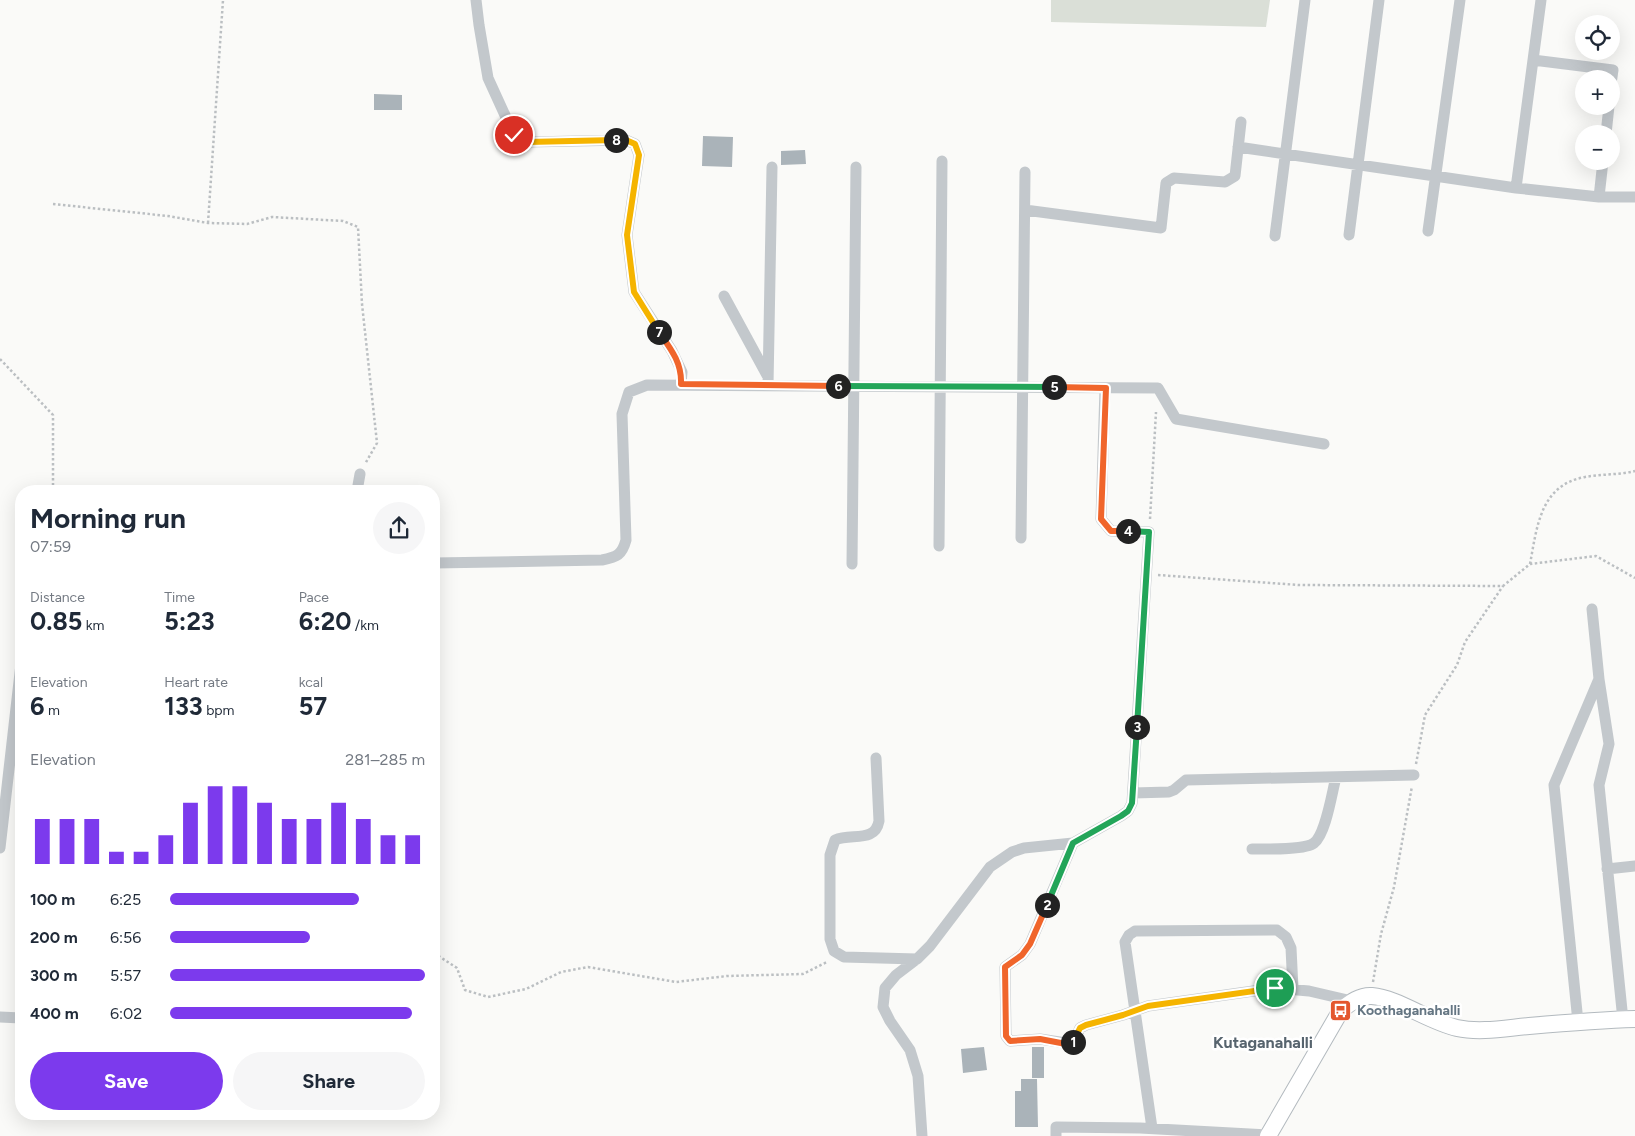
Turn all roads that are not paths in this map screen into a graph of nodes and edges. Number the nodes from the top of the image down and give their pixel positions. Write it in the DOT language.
graph roads {
  1 [pos="476,0"];
  2 [pos="1305,0"];
  3 [pos="1379,0"];
  4 [pos="1460,0"];
  5 [pos="1541,0"];
  6 [pos="1533,60"];
  7 [pos="1613,70"];
  8 [pos="1241,122"];
  9 [pos="1238,147"];
  10 [pos="1285,154"];
  11 [pos="942,161"];
  12 [pos="1358,165"];
  13 [pos="772,167"];
  14 [pos="856,168"];
  15 [pos="1602,170"];
  16 [pos="1026,172"];
  17 [pos="1435,176"];
  18 [pos="1516,188"];
  19 [pos="1599,197"];
  20 [pos="1635,197"];
  21 [pos="1025,210"];
  22 [pos="1428,231"];
  23 [pos="1349,234"];
  24 [pos="1275,236"];
  25 [pos="724,296"];
  26 [pos="768,381"];
  27 [pos="681,384"];
  28 [pos="853,386"];
  29 [pos="940,386"];
  30 [pos="1023,387"];
  31 [pos="1106,388"];
  32 [pos="1324,444"];
  33 [pos="360,474"];
  34 [pos="358,485"];
  35 [pos="1021,538"];
  36 [pos="938,546"];
  37 [pos="440,562"];
  38 [pos="852,564"];
  39 [pos="1592,609"];
  40 [pos="1599,679"];
  41 [pos="15,711"];
  42 [pos="876,758"];
  43 [pos="1414,775"];
  44 [pos="1336,776"];
  45 [pos="1133,793"];
  46 [pos="2,814"];
  47 [pos="1073,843"];
  48 [pos="0,848"];
  49 [pos="1252,850"];
  50 [pos="1635,866"];
  51 [pos="1608,869"];
  52 [pos="917,959"];
  53 [pos="1292,989"];
  54 [pos="1352,1001"];
  55 [pos="1136,1009"];
  56 [pos="0,1017"];
  57 [pos="15,1018"];
  58 [pos="1629,1019"];
  59 [pos="1578,1022"];
  60 [pos="1144,1131"];
  61 [pos="922,1136"];
  62 [pos="1056,1136"];
  63 [pos="1268,1136"];
  1 -- 27 [label="street"];
  2 -- 10 [label="street"];
  3 -- 12 [label="street"];
  4 -- 17 [label="street"];
  5 -- 6 [label="street"];
  6 -- 7 [label="street"];
  6 -- 18 [label="street"];
  8 -- 9 [label="street"];
  9 -- 10 [label="street"];
  9 -- 21 [label="street"];
  10 -- 12 [label="street"];
  10 -- 24 [label="street"];
  11 -- 29 [label="street"];
  12 -- 17 [label="street"];
  12 -- 23 [label="street"];
  13 -- 26 [label="street"];
  14 -- 28 [label="street"];
  15 -- 19 [label="street"];
  16 -- 21 [label="street"];
  17 -- 18 [label="street"];
  17 -- 22 [label="street"];
  18 -- 19 [label="street"];
  19 -- 20 [label="street"];
  21 -- 30 [label="street"];
  25 -- 26 [label="street"];
  26 -- 27 [label="street"];
  26 -- 28 [label="street"];
  27 -- 37 [label="street"];
  28 -- 29 [label="street"];
  28 -- 38 [label="street"];
  29 -- 30 [label="street"];
  29 -- 36 [label="street"];
  30 -- 31 [label="street"];
  30 -- 35 [label="street"];
  31 -- 32 [label="street"];
  31 -- 45 [label="street"];
  33 -- 34 [label="street"];
  39 -- 40 [label="street"];
  40 -- 51 [label="street"];
  40 -- 59 [label="street"];
  41 -- 46 [label="street"];
  42 -- 52 [label="street"];
  43 -- 44 [label="street"];
  44 -- 45 [label="street"];
  44 -- 49 [label="street"];
  45 -- 47 [label="street"];
  46 -- 48 [label="street"];
  47 -- 52 [label="street"];
  47 -- 55 [label="street"];
  50 -- 51 [label="street"];
  51 -- 58 [label="street"];
  52 -- 61 [label="street"];
  53 -- 54 [label="street"];
  53 -- 55 [label="street"];
  53 -- 55 [label="street"];
  54 -- 59 [label="street"];
  54 -- 63 [label="street"];
  55 -- 60 [label="street"];
  56 -- 57 [label="street"];
  58 -- 59 [label="street"];
  60 -- 62 [label="street"];
  60 -- 63 [label="street"];
}
